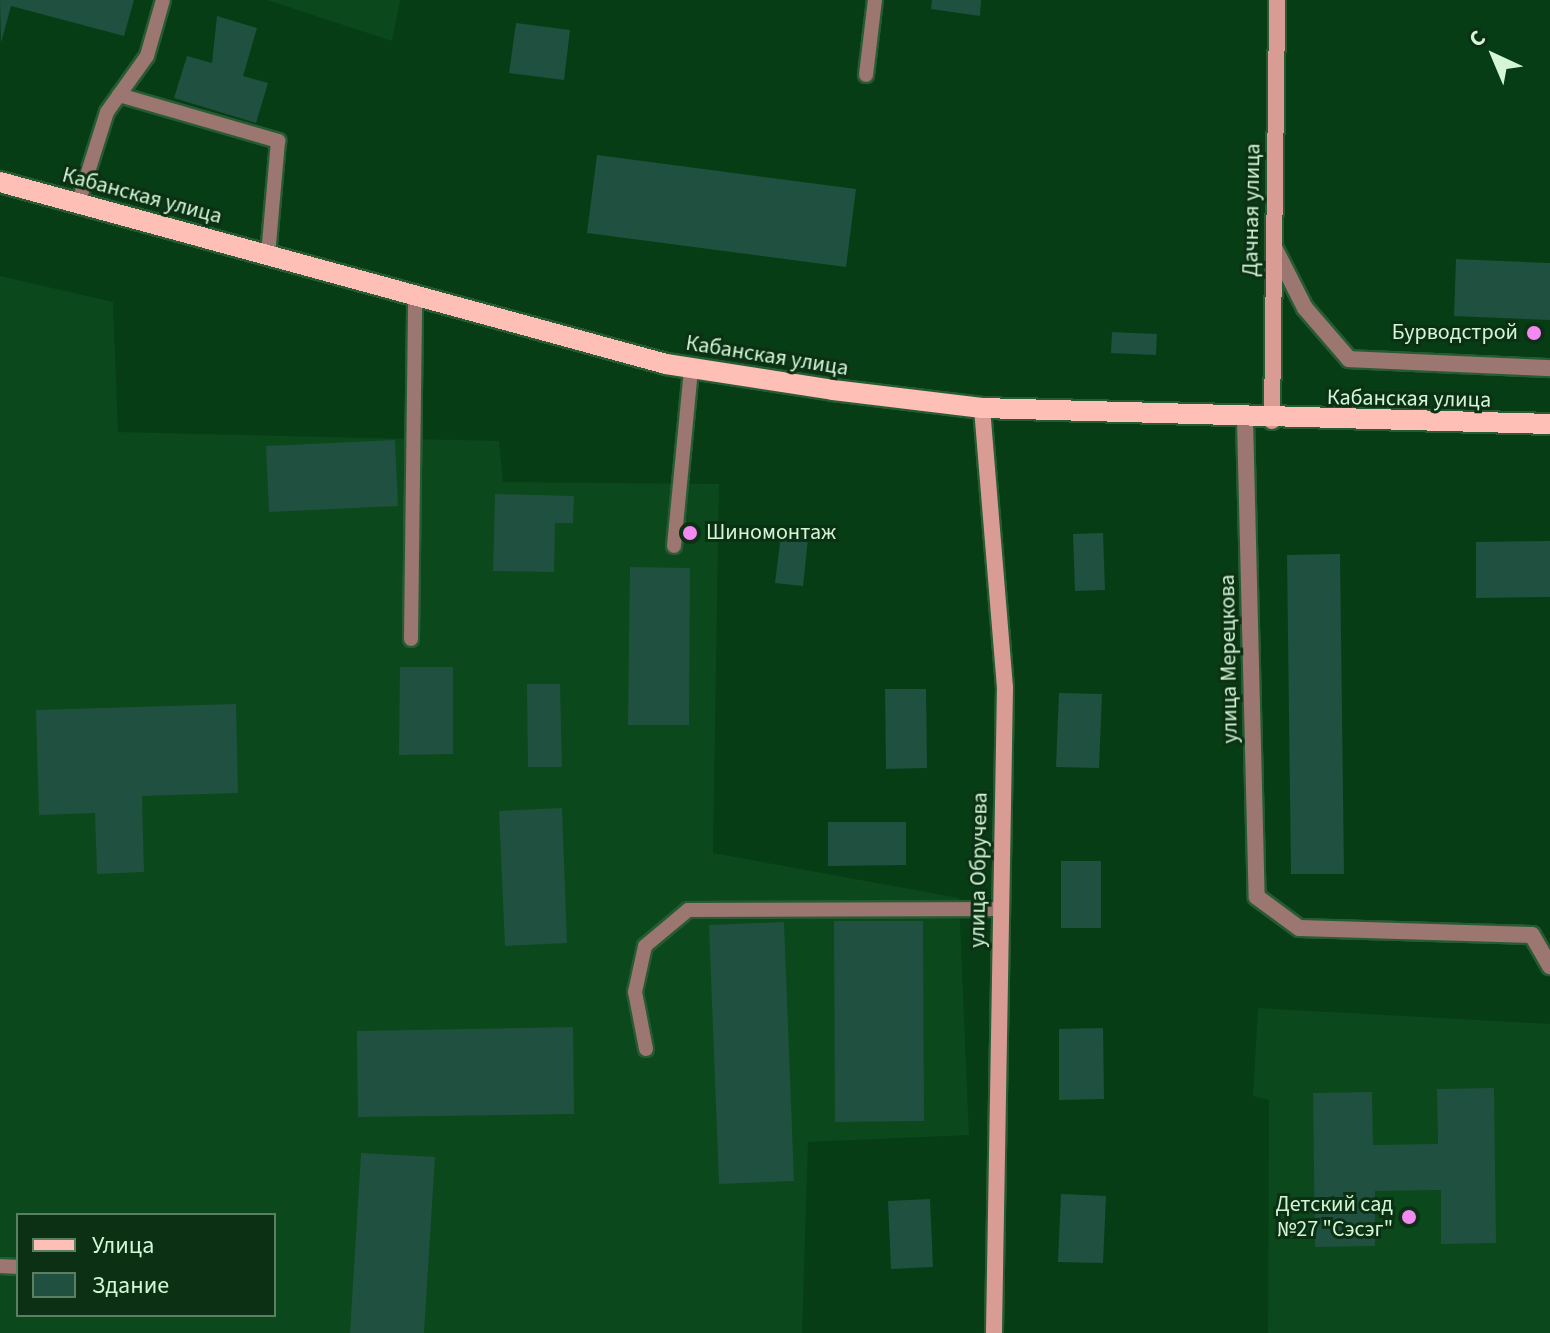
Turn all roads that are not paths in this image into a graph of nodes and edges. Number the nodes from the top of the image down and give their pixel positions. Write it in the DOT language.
graph roads {
  1 [pos="163,0"];
  2 [pos="875,0"];
  3 [pos="1277,0"];
  4 [pos="866,75"];
  5 [pos="119,95"];
  6 [pos="0,182"];
  7 [pos="78,204"];
  8 [pos="1274,247"];
  9 [pos="268,256"];
  10 [pos="415,296"];
  11 [pos="691,368"];
  12 [pos="1550,368"];
  13 [pos="982,408"];
  14 [pos="1245,420"];
  15 [pos="1272,421"];
  16 [pos="1550,424"];
  17 [pos="674,546"];
  18 [pos="411,639"];
  19 [pos="1001,909"];
  20 [pos="1550,966"];
  21 [pos="646,1049"];
  22 [pos="994,1333"];
  1 -- 5 [label="lane"];
  2 -- 4 [label="lane"];
  3 -- 8 [label="street, Дачная улица"];
  5 -- 7 [label="lane"];
  5 -- 9 [label="lane"];
  6 -- 7 [label="main road, Кабанская улица"];
  7 -- 9 [label="main road, Кабанская улица"];
  8 -- 12 [label="street"];
  8 -- 15 [label="street, Дачная улица"];
  9 -- 10 [label="main road, Кабанская улица"];
  10 -- 11 [label="main road, Кабанская улица"];
  10 -- 18 [label="lane"];
  11 -- 13 [label="main road, Кабанская улица"];
  11 -- 17 [label="lane"];
  13 -- 14 [label="main road, Кабанская улица"];
  13 -- 19 [label="street, улица Обручева"];
  14 -- 15 [label="main road, Кабанская улица"];
  14 -- 20 [label="street, улица Мерецкова"];
  15 -- 16 [label="main road, Кабанская улица"];
  19 -- 21 [label="lane"];
  19 -- 22 [label="street, улица Обручева"];
}
